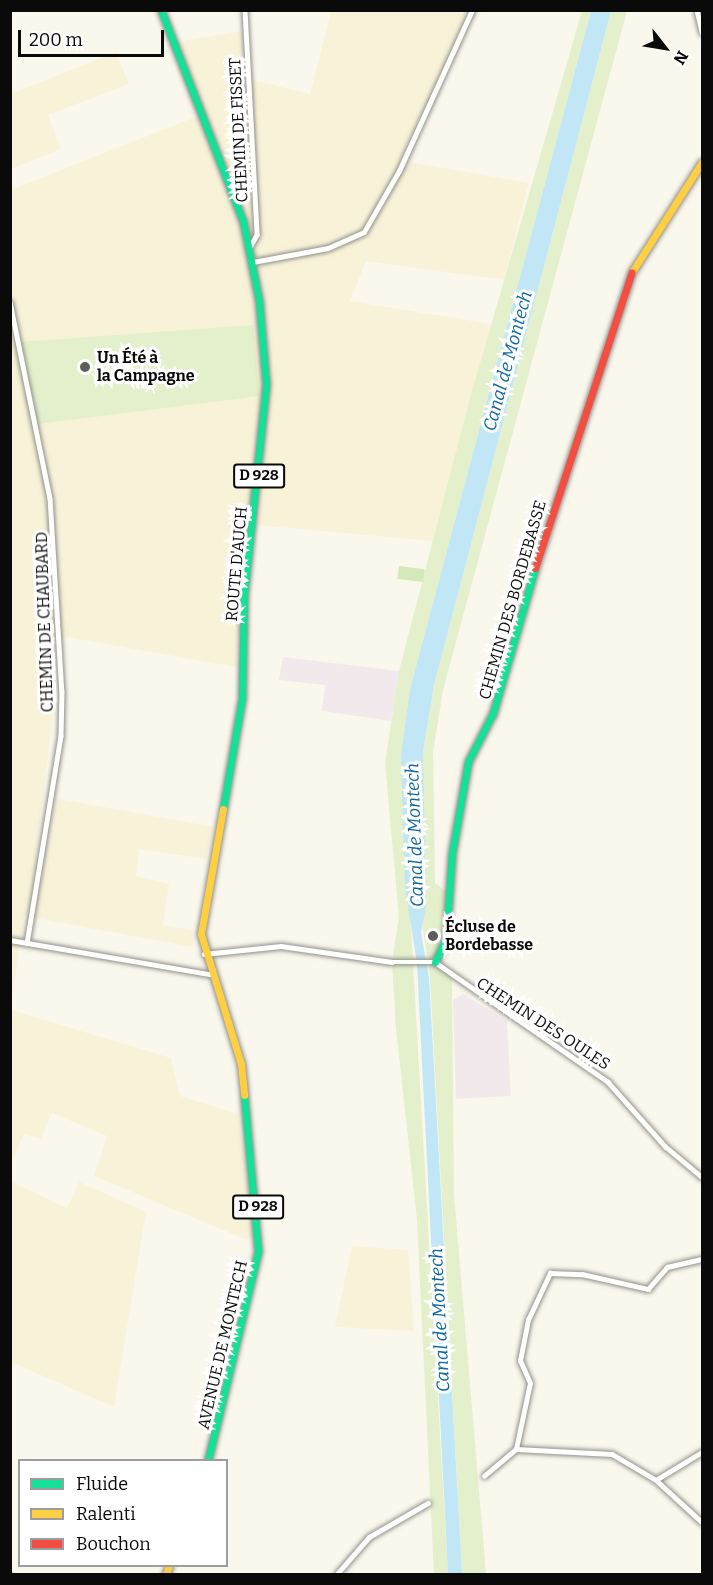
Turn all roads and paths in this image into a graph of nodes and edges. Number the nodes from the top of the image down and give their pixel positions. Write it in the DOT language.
graph roads {
  1 [pos="161,10"];
  2 [pos="245,10"];
  3 [pos="472,10"];
  4 [pos="697,10"];
  5 [pos="702,32"];
  6 [pos="702,162"];
  7 [pos="250,247"];
  8 [pos="253,262"];
  9 [pos="10,302"];
  10 [pos="10,940"];
  11 [pos="27,943"];
  12 [pos="204,954"];
  13 [pos="432,961"];
  14 [pos="209,974"];
  15 [pos="702,1178"];
  16 [pos="702,1259"];
  17 [pos="516,1449"];
  18 [pos="702,1452"];
  19 [pos="209,1459"];
  20 [pos="483,1476"];
  21 [pos="656,1480"];
  22 [pos="428,1503"];
  23 [pos="702,1522"];
  24 [pos="337,1575"];
  1 -- 7 [label="main road, ROUTE D'AUCH / D 928"];
  2 -- 7 [label="street, CHEMIN DE FISSET"];
  3 -- 8 [label="street"];
  4 -- 5 [label="street"];
  6 -- 13 [label="main road, CHEMIN DES BORDEBASSE"];
  7 -- 8 [label="main road, ROUTE D'AUCH / D 928"];
  8 -- 12 [label="main road, ROUTE D'AUCH / D 928"];
  9 -- 11 [label="street, CHEMIN DE CHAUBARD"];
  10 -- 11 [label="street"];
  11 -- 14 [label="street"];
  12 -- 13 [label="street"];
  12 -- 14 [label="main road, AVENUE DE MONTECH / D 928"];
  13 -- 15 [label="street, CHEMIN DES OULES"];
  14 -- 19 [label="main road, AVENUE DE MONTECH / D 928"];
  16 -- 17 [label="street"];
  17 -- 20 [label="street"];
  17 -- 21 [label="street"];
  18 -- 21 [label="street"];
  21 -- 23 [label="street"];
  22 -- 24 [label="street"];
}
